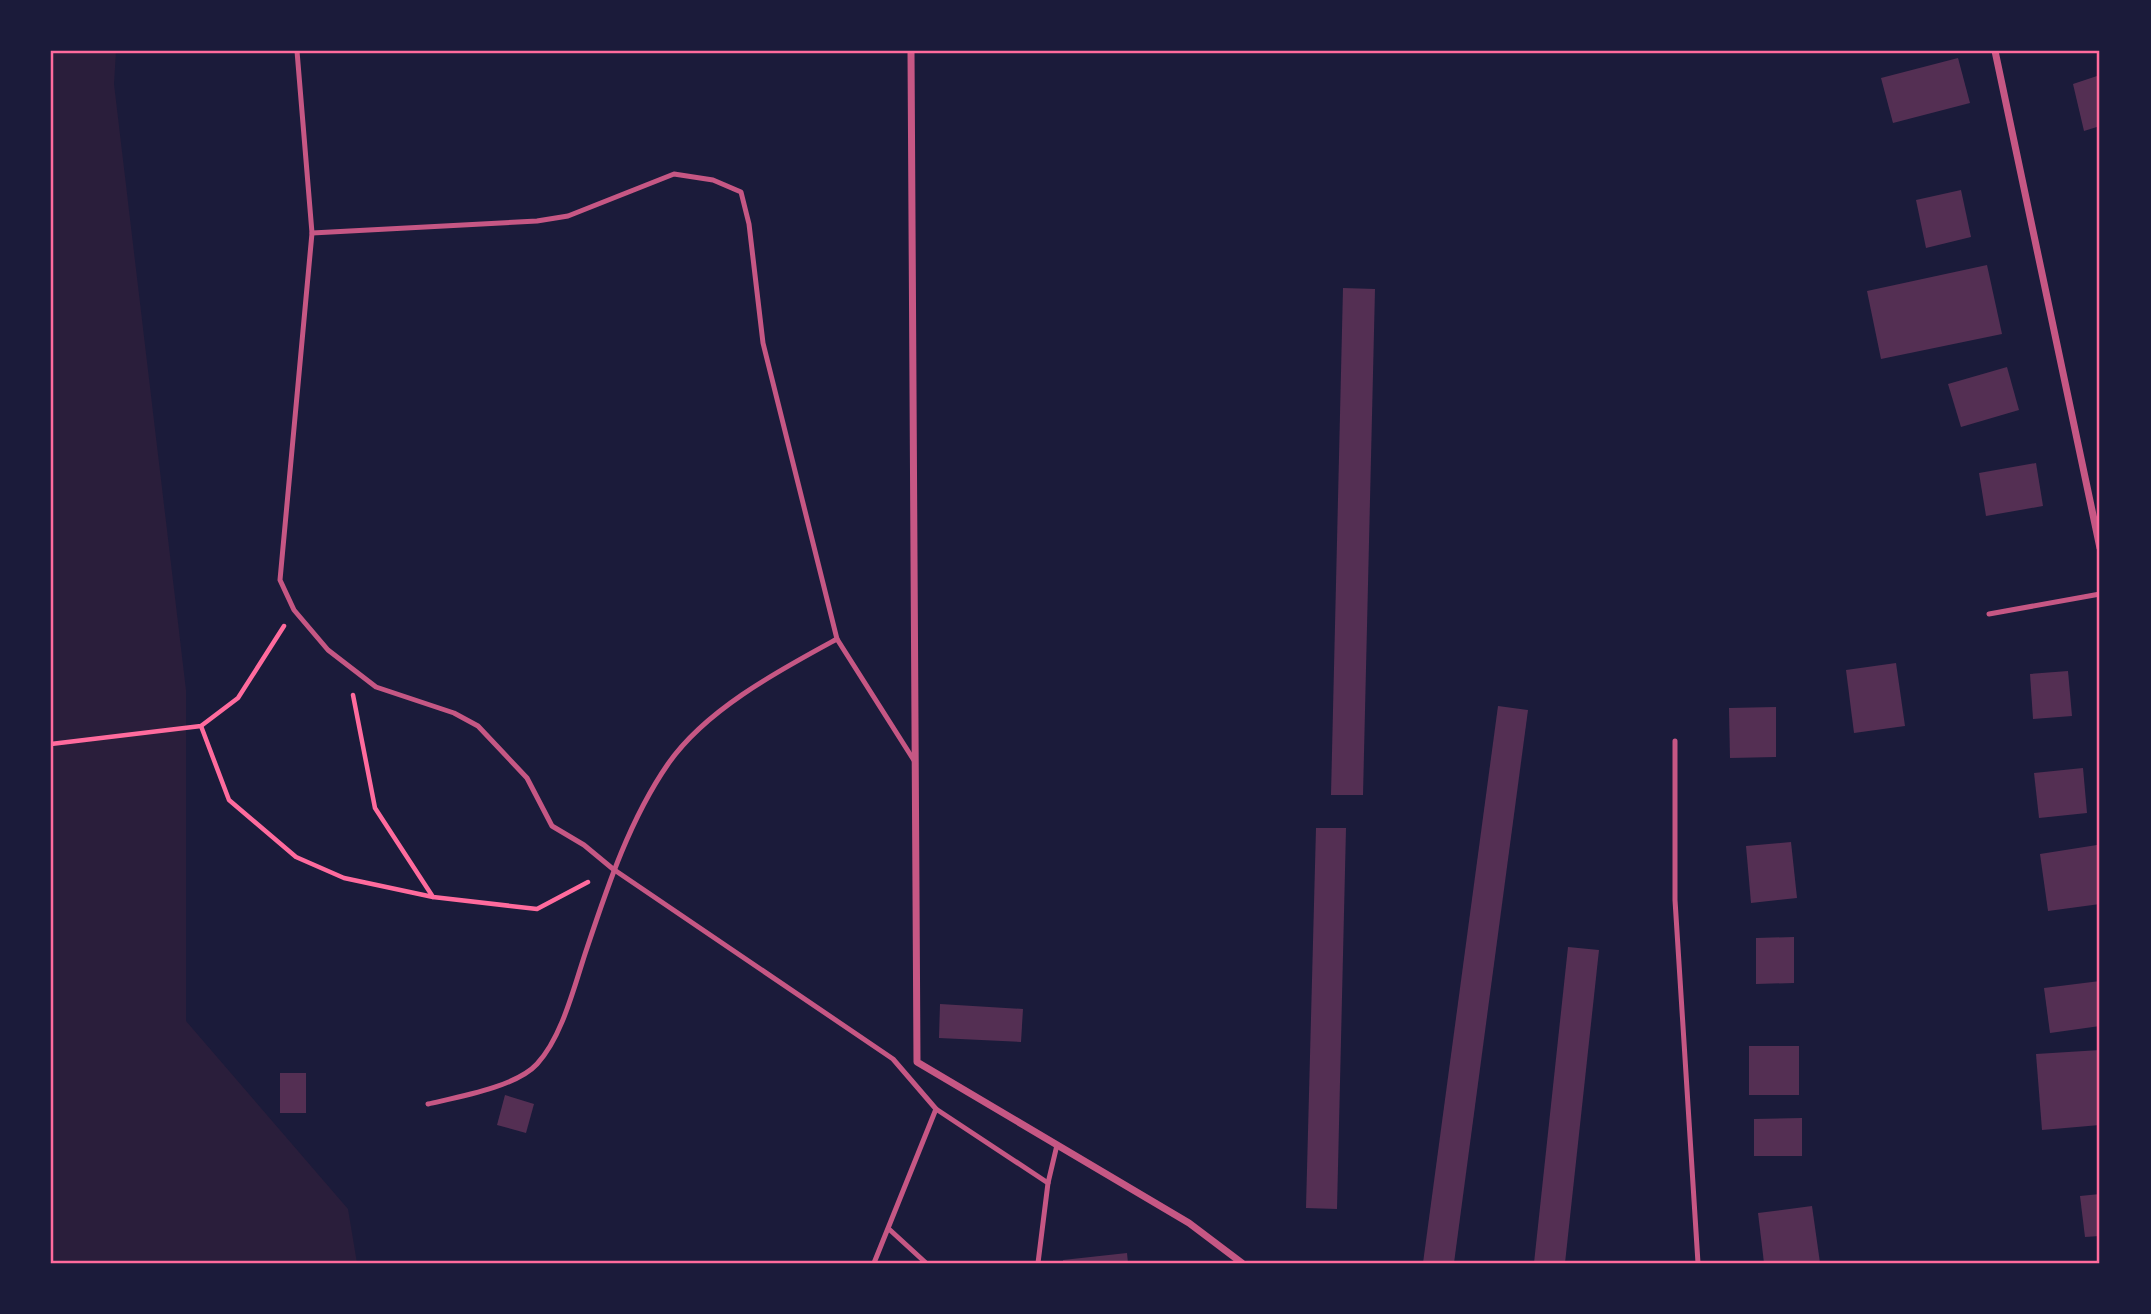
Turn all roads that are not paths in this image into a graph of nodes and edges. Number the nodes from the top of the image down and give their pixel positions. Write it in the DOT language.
graph roads {
  1 [pos="297,51"];
  2 [pos="911,51"];
  3 [pos="1995,51"];
  4 [pos="312,233"];
  5 [pos="2100,548"];
  6 [pos="2100,594"];
  7 [pos="1989,614"];
  8 [pos="837,639"];
  9 [pos="1675,741"];
  10 [pos="915,762"];
  11 [pos="613,869"];
  12 [pos="428,1104"];
  13 [pos="936,1109"];
  14 [pos="1057,1145"];
  15 [pos="1048,1183"];
  16 [pos="890,1230"];
  17 [pos="874,1263"];
  18 [pos="926,1263"];
  19 [pos="1038,1263"];
  20 [pos="1242,1263"];
  21 [pos="1698,1263"];
  1 -- 4 [label="lane"];
  2 -- 10 [label="street"];
  3 -- 5 [label="street"];
  4 -- 8 [label="lane"];
  4 -- 11 [label="lane"];
  6 -- 7 [label="lane"];
  8 -- 10 [label="lane"];
  8 -- 11 [label="lane"];
  9 -- 21 [label="lane"];
  10 -- 14 [label="street"];
  11 -- 12 [label="lane"];
  11 -- 13 [label="lane"];
  13 -- 15 [label="lane"];
  13 -- 16 [label="lane"];
  14 -- 15 [label="lane"];
  14 -- 20 [label="street"];
  15 -- 19 [label="lane"];
  16 -- 17 [label="lane"];
  16 -- 18 [label="lane"];
}
